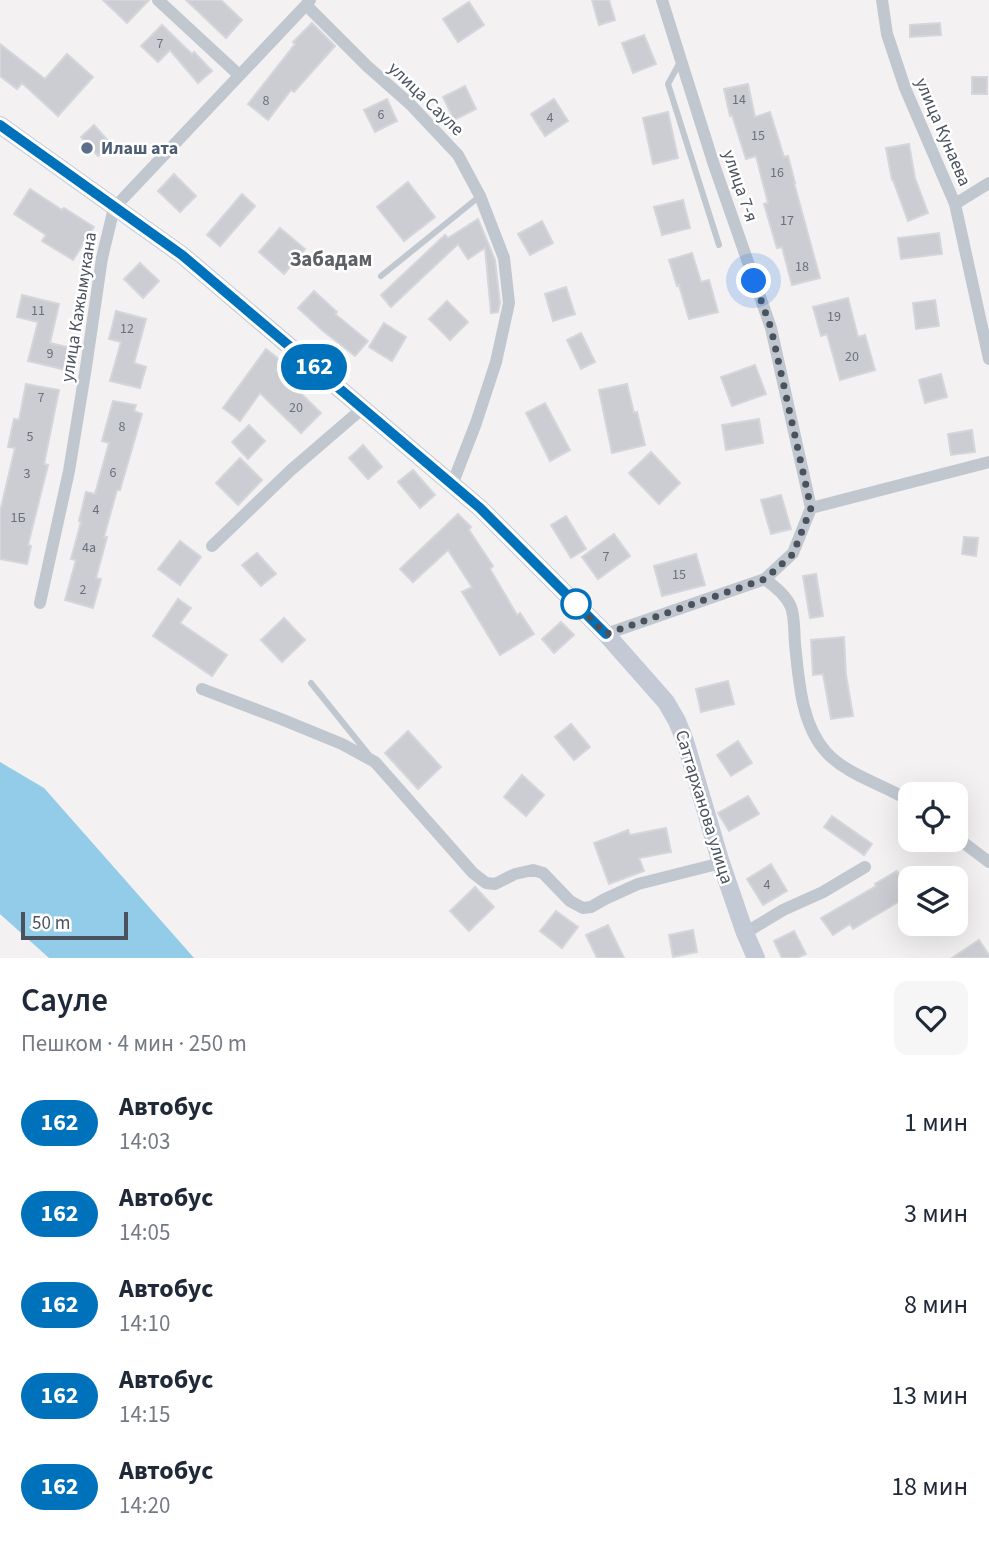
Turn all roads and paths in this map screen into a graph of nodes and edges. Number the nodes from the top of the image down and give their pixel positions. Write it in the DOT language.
graph roads {
  1 [pos="158,0"];
  2 [pos="662,0"];
  3 [pos="882,0"];
  4 [pos="308,3"];
  5 [pos="681,60"];
  6 [pos="239,75"];
  7 [pos="0,125"];
  8 [pos="989,183"];
  9 [pos="480,196"];
  10 [pos="955,204"];
  11 [pos="114,208"];
  12 [pos="719,245"];
  13 [pos="381,276"];
  14 [pos="989,359"];
  15 [pos="363,408"];
  16 [pos="989,462"];
  17 [pos="452,485"];
  18 [pos="811,508"];
  19 [pos="212,546"];
  20 [pos="765,579"];
  21 [pos="40,603"];
  22 [pos="606,634"];
  23 [pos="311,683"];
  24 [pos="202,689"];
  25 [pos="375,762"];
  26 [pos="898,794"];
  27 [pos="968,846"];
  28 [pos="989,862"];
  29 [pos="720,863"];
  30 [pos="865,867"];
  31 [pos="745,933"];
  32 [pos="756,958"];
  1 -- 6 [label="street"];
  2 -- 5 [label="street, улица 7-я"];
  3 -- 10 [label="street, улица Кунаева"];
  4 -- 6 [label="street, улица Кажымукана"];
  4 -- 9 [label="street, улица Сауле"];
  5 -- 12 [label="lane"];
  5 -- 18 [label="street, улица 7-я"];
  6 -- 11 [label="street, улица Кажымукана"];
  7 -- 11 [label="street, Саттарханова улица"];
  8 -- 10 [label="street"];
  9 -- 13 [label="lane"];
  9 -- 17 [label="street, улица Сауле"];
  10 -- 14 [label="street, улица Кунаева"];
  11 -- 15 [label="street, Саттарханова улица"];
  11 -- 21 [label="street, улица Кажымукана"];
  15 -- 17 [label="street, Саттарханова улица"];
  15 -- 19 [label="street"];
  16 -- 18 [label="street"];
  17 -- 22 [label="street, Саттарханова улица"];
  18 -- 20 [label="street"];
  20 -- 22 [label="street"];
  20 -- 26 [label="street"];
  22 -- 29 [label="street, Саттарханова улица"];
  23 -- 25 [label="lane"];
  24 -- 25 [label="street"];
  25 -- 29 [label="street"];
  27 -- 28 [label="street"];
  29 -- 31 [label="street, Саттарханова улица"];
  30 -- 31 [label="street"];
  31 -- 32 [label="street, Саттарханова улица"];
}
